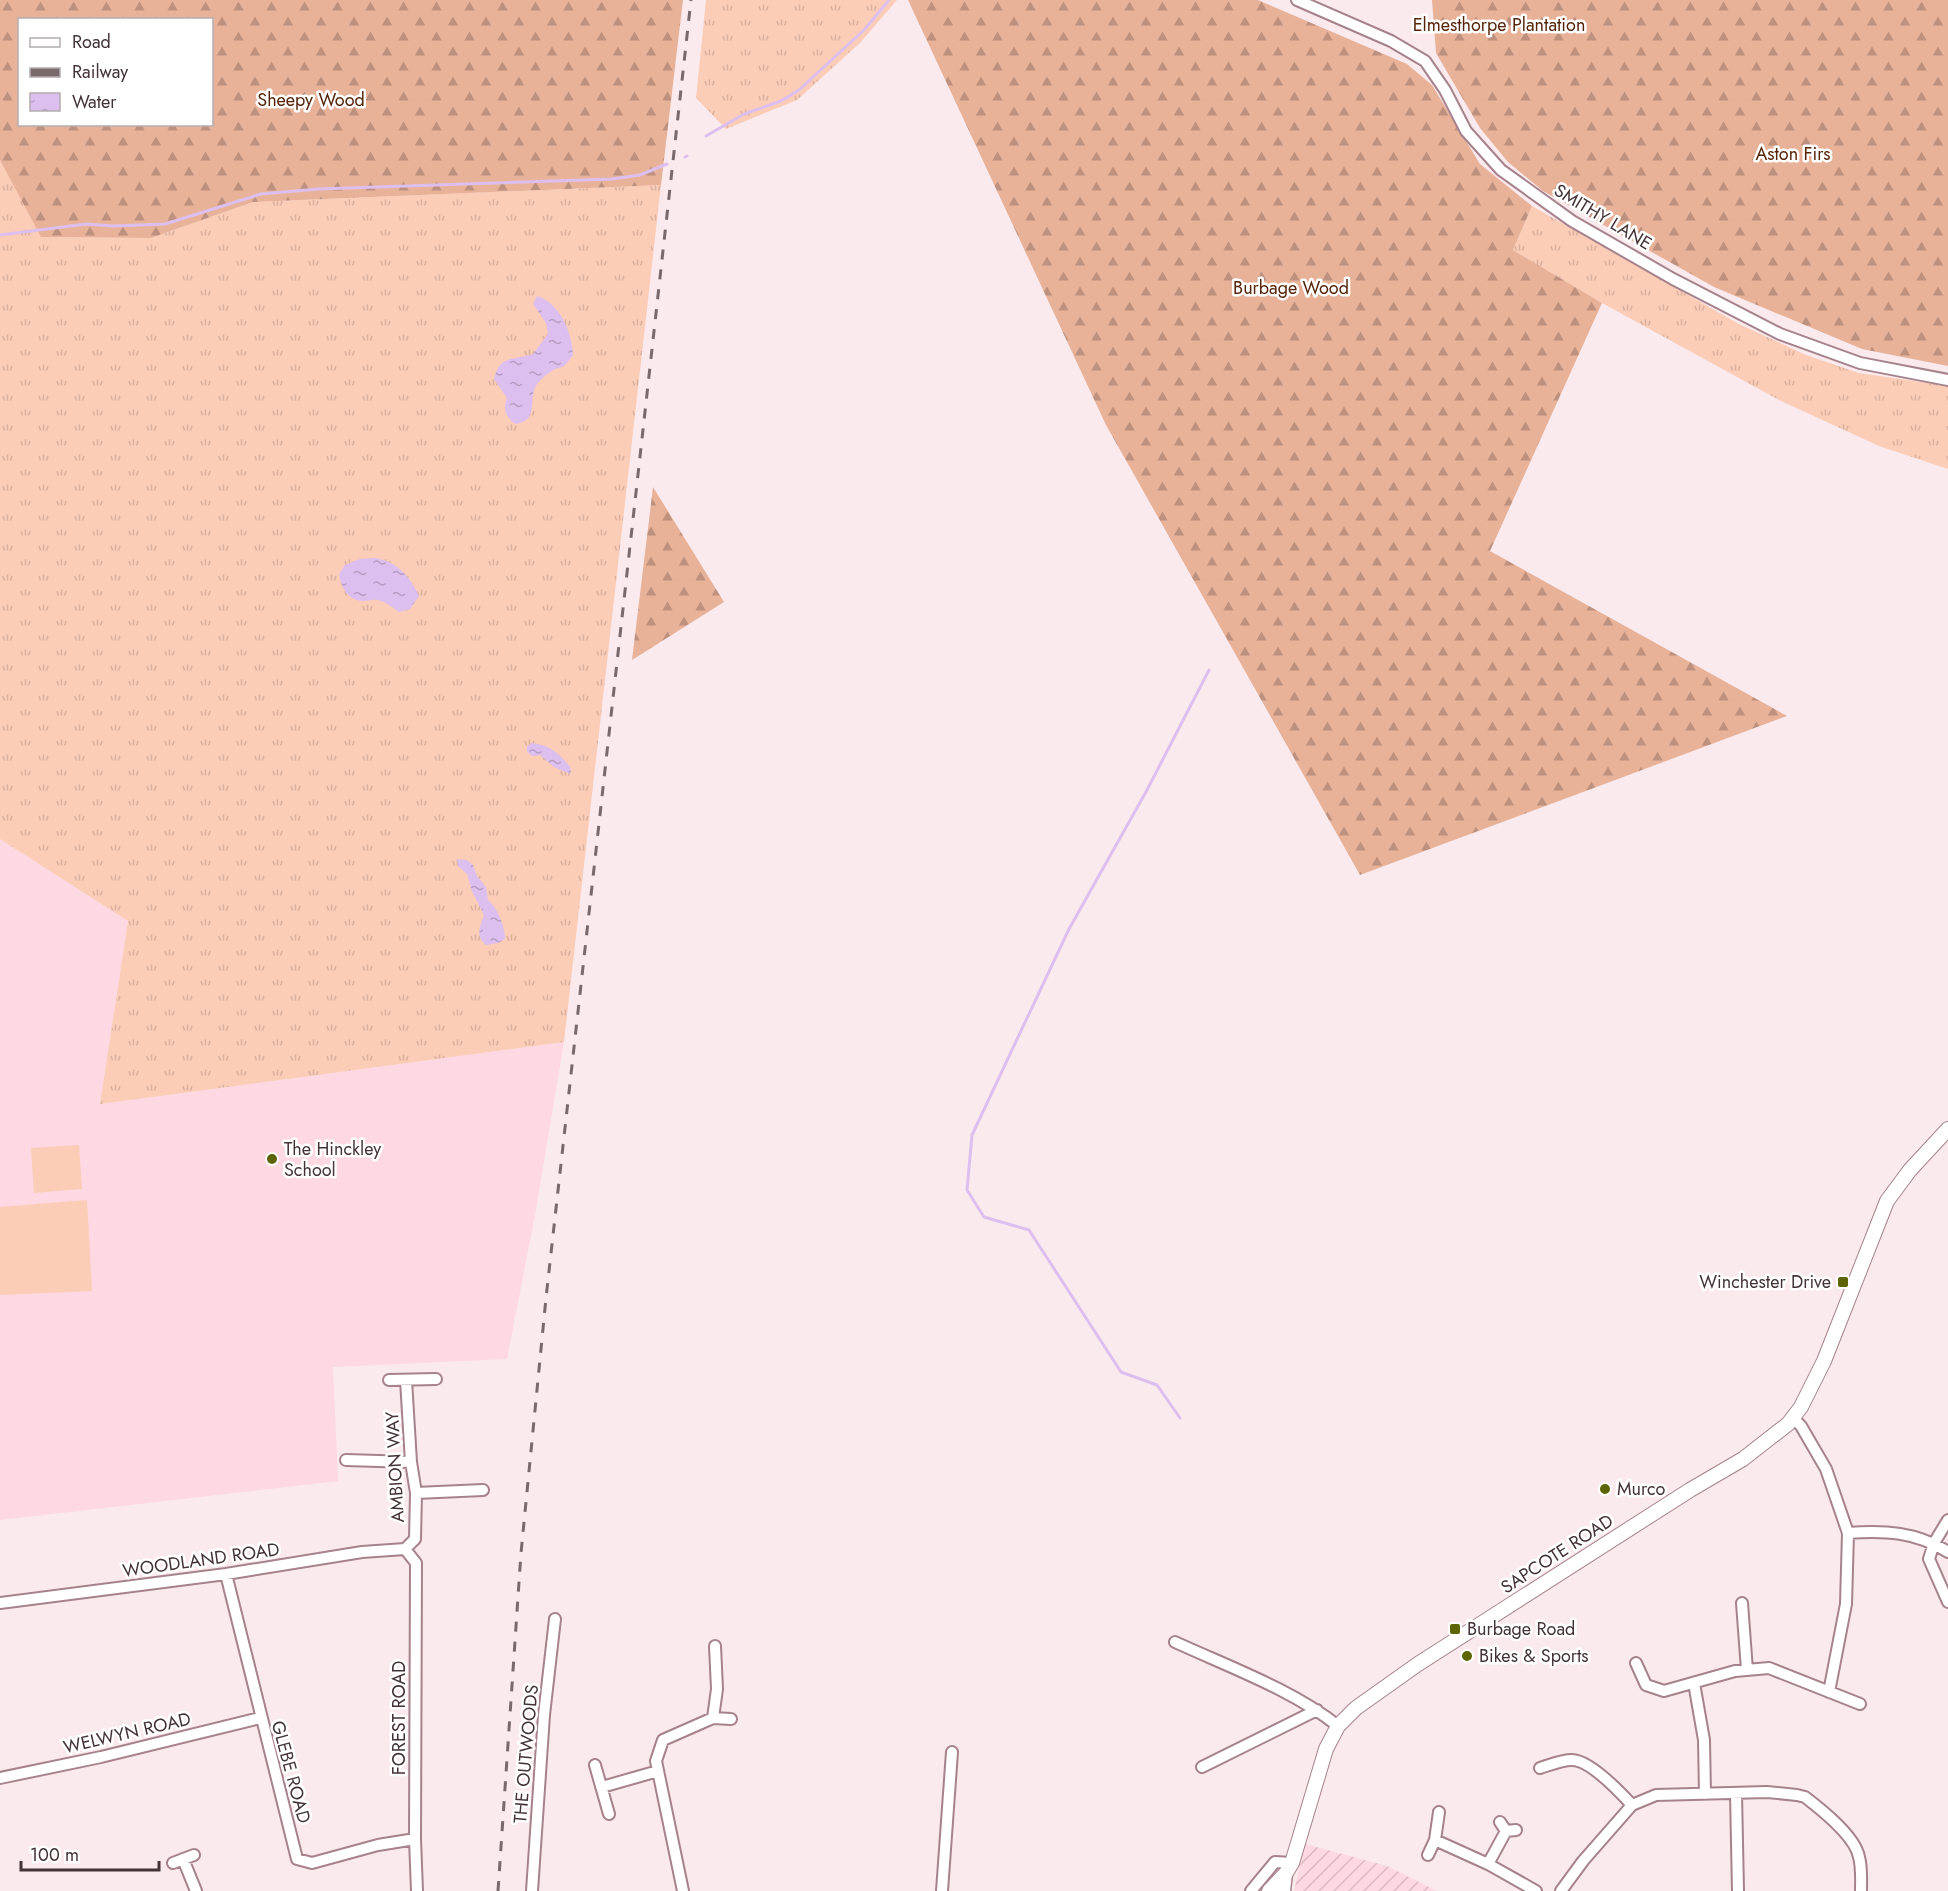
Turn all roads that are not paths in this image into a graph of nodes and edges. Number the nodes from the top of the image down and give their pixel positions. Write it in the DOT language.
graph roads {
  1 [pos="1297,0"];
  2 [pos="1948,380"];
  3 [pos="1948,1129"];
  4 [pos="436,1379"];
  5 [pos="389,1380"];
  6 [pos="406,1380"];
  7 [pos="1793,1418"];
  8 [pos="346,1460"];
  9 [pos="411,1462"];
  10 [pos="483,1490"];
  11 [pos="416,1493"];
  12 [pos="1948,1520"];
  13 [pos="1848,1533"];
  14 [pos="1934,1543"];
  15 [pos="405,1549"];
  16 [pos="1948,1552"];
  17 [pos="226,1574"];
  18 [pos="1948,1602"];
  19 [pos="0,1603"];
  20 [pos="1742,1603"];
  21 [pos="555,1619"];
  22 [pos="1175,1642"];
  23 [pos="715,1646"];
  24 [pos="1636,1663"];
  25 [pos="1747,1670"];
  26 [pos="1694,1683"];
  27 [pos="1829,1692"];
  28 [pos="1860,1704"];
  29 [pos="1317,1710"];
  30 [pos="260,1718"];
  31 [pos="713,1718"];
  32 [pos="731,1719"];
  33 [pos="1338,1726"];
  34 [pos="952,1752"];
  35 [pos="596,1765"];
  36 [pos="1202,1767"];
  37 [pos="1540,1768"];
  38 [pos="658,1771"];
  39 [pos="0,1778"];
  40 [pos="602,1787"];
  41 [pos="1736,1793"];
  42 [pos="1705,1794"];
  43 [pos="1632,1805"];
  44 [pos="1438,1812"];
  45 [pos="609,1814"];
  46 [pos="1507,1828"];
  47 [pos="415,1839"];
  48 [pos="1435,1840"];
  49 [pos="194,1855"];
  50 [pos="1428,1855"];
  51 [pos="1488,1864"];
  52 [pos="1289,1868"];
  53 [pos="195,1891"];
  54 [pos="417,1891"];
  55 [pos="532,1891"];
  56 [pos="683,1891"];
  57 [pos="942,1891"];
  58 [pos="1251,1891"];
  59 [pos="1269,1891"];
  60 [pos="1284,1891"];
  61 [pos="1536,1891"];
  62 [pos="1561,1891"];
  63 [pos="1738,1891"];
  64 [pos="1861,1891"];
  1 -- 2 [label="street, SMITHY LANE"];
  3 -- 7 [label="main road, SAPCOTE ROAD"];
  4 -- 6 [label="street"];
  5 -- 6 [label="street"];
  6 -- 9 [label="street, AMBION WAY"];
  7 -- 13 [label="street"];
  7 -- 33 [label="main road, SAPCOTE ROAD"];
  8 -- 9 [label="street"];
  9 -- 11 [label="street, AMBION WAY"];
  10 -- 11 [label="street"];
  11 -- 15 [label="street, AMBION WAY"];
  12 -- 14 [label="street"];
  13 -- 14 [label="street"];
  13 -- 27 [label="street"];
  14 -- 16 [label="street"];
  14 -- 18 [label="street"];
  15 -- 17 [label="street, WOODLAND ROAD"];
  15 -- 47 [label="street, FOREST ROAD"];
  17 -- 19 [label="street, WOODLAND ROAD"];
  17 -- 30 [label="street, GLEBE ROAD"];
  20 -- 25 [label="street"];
  21 -- 55 [label="street, THE OUTWOODS"];
  22 -- 29 [label="street"];
  23 -- 31 [label="street"];
  24 -- 26 [label="street"];
  25 -- 26 [label="street"];
  25 -- 27 [label="street"];
  26 -- 42 [label="street"];
  27 -- 28 [label="street"];
  29 -- 33 [label="street"];
  29 -- 36 [label="street"];
  30 -- 39 [label="street, WELWYN ROAD"];
  30 -- 47 [label="street, GLEBE ROAD"];
  31 -- 32 [label="street"];
  31 -- 38 [label="street"];
  33 -- 52 [label="main road, SAPCOTE ROAD"];
  34 -- 57 [label="street"];
  35 -- 40 [label="street"];
  37 -- 43 [label="street"];
  38 -- 40 [label="street"];
  38 -- 56 [label="street"];
  40 -- 45 [label="street"];
  41 -- 42 [label="street"];
  41 -- 63 [label="street"];
  41 -- 64 [label="street"];
  42 -- 43 [label="street"];
  43 -- 62 [label="street"];
  44 -- 48 [label="street"];
  46 -- 51 [label="street"];
  47 -- 54 [label="street, FOREST ROAD"];
  48 -- 50 [label="street"];
  48 -- 51 [label="street"];
  49 -- 53 [label="street"];
  51 -- 61 [label="street"];
  52 -- 58 [label="street"];
  52 -- 59 [label="main road, SAPCOTE ROAD"];
  52 -- 60 [label="street"];
}
